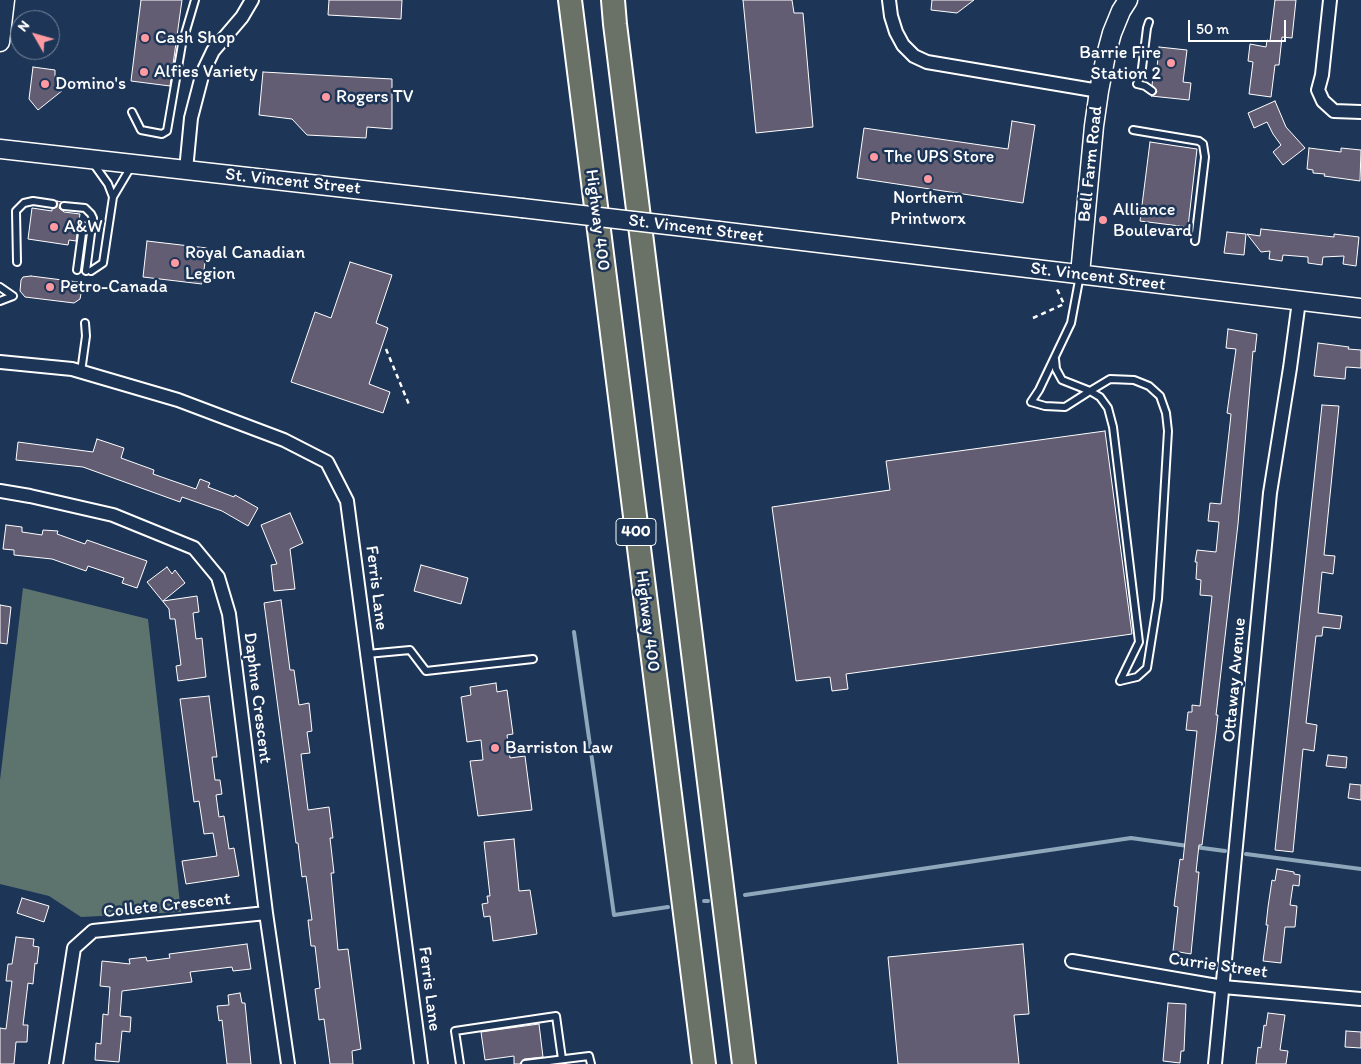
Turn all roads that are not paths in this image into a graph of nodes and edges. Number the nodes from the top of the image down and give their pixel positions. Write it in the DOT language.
graph roads {
  1 [pos="5,0"];
  2 [pos="194,0"];
  3 [pos="252,0"];
  4 [pos="570,0"];
  5 [pos="613,0"];
  6 [pos="889,0"];
  7 [pos="1128,0"];
  8 [pos="1330,0"];
  9 [pos="1149,22"];
  10 [pos="0,42"];
  11 [pos="1152,83"];
  12 [pos="1145,86"];
  13 [pos="1099,91"];
  14 [pos="1152,91"];
  15 [pos="132,112"];
  16 [pos="1361,112"];
  17 [pos="1133,130"];
  18 [pos="0,149"];
  19 [pos="91,160"];
  20 [pos="132,165"];
  21 [pos="186,170"];
  22 [pos="113,197"];
  23 [pos="53,204"];
  24 [pos="64,206"];
  25 [pos="83,226"];
  26 [pos="1195,241"];
  27 [pos="17,262"];
  28 [pos="77,270"];
  29 [pos="1080,274"];
  30 [pos="0,287"];
  31 [pos="0,301"];
  32 [pos="1298,301"];
  33 [pos="1361,308"];
  34 [pos="85,323"];
  35 [pos="1054,358"];
  36 [pos="0,362"];
  37 [pos="82,372"];
  38 [pos="1090,391"];
  39 [pos="0,491"];
  40 [pos="367,654"];
  41 [pos="533,659"];
  42 [pos="266,913"];
  43 [pos="1072,960"];
  44 [pos="1223,987"];
  45 [pos="1361,999"];
  46 [pos="562,1059"];
  47 [pos="56,1064"];
  48 [pos="288,1064"];
  49 [pos="421,1064"];
  50 [pos="460,1064"];
  51 [pos="525,1064"];
  52 [pos="590,1064"];
  53 [pos="704,1064"];
  54 [pos="744,1064"];
  55 [pos="1215,1064"];
  1 -- 10 [label="main road"];
  2 -- 15 [label="lane"];
  3 -- 21 [label="street"];
  4 -- 53 [label="highway, Highway 400 / 400"];
  5 -- 54 [label="highway, 400"];
  6 -- 13 [label="street"];
  7 -- 13 [label="main road, Bell Farm Road"];
  8 -- 16 [label="street"];
  9 -- 12 [label="lane"];
  11 -- 12 [label="lane"];
  12 -- 14 [label="lane"];
  13 -- 29 [label="main road, Bell Farm Road"];
  17 -- 26 [label="lane"];
  18 -- 19 [label="main road, St. Vincent Street"];
  19 -- 20 [label="main road, St. Vincent Street"];
  19 -- 22 [label="lane"];
  20 -- 21 [label="main road, St. Vincent Street"];
  20 -- 22 [label="lane"];
  21 -- 29 [label="main road, St. Vincent Street, bridge"];
  22 -- 24 [label="lane"];
  23 -- 27 [label="lane"];
  25 -- 28 [label="lane"];
  29 -- 32 [label="main road, St. Vincent Street"];
  29 -- 35 [label="lane"];
  30 -- 31 [label="lane"];
  32 -- 33 [label="main road, St. Vincent Street"];
  32 -- 44 [label="street, Ottaway Avenue"];
  34 -- 37 [label="lane"];
  35 -- 38 [label="lane"];
  35 -- 38 [label="lane"];
  36 -- 37 [label="street, Ferris Lane"];
  37 -- 40 [label="street, Ferris Lane"];
  38 -- 38 [label="lane"];
  39 -- 42 [label="street, Daphne Crescent"];
  40 -- 41 [label="lane"];
  40 -- 49 [label="street, Ferris Lane"];
  42 -- 47 [label="street, Collete Crescent"];
  42 -- 48 [label="street, Daphne Crescent"];
  43 -- 44 [label="street, Currie Street"];
  44 -- 45 [label="street, Currie Street"];
  44 -- 55 [label="street, Ottaway Avenue"];
  46 -- 50 [label="lane"];
  46 -- 51 [label="lane"];
  46 -- 52 [label="lane"];
}
